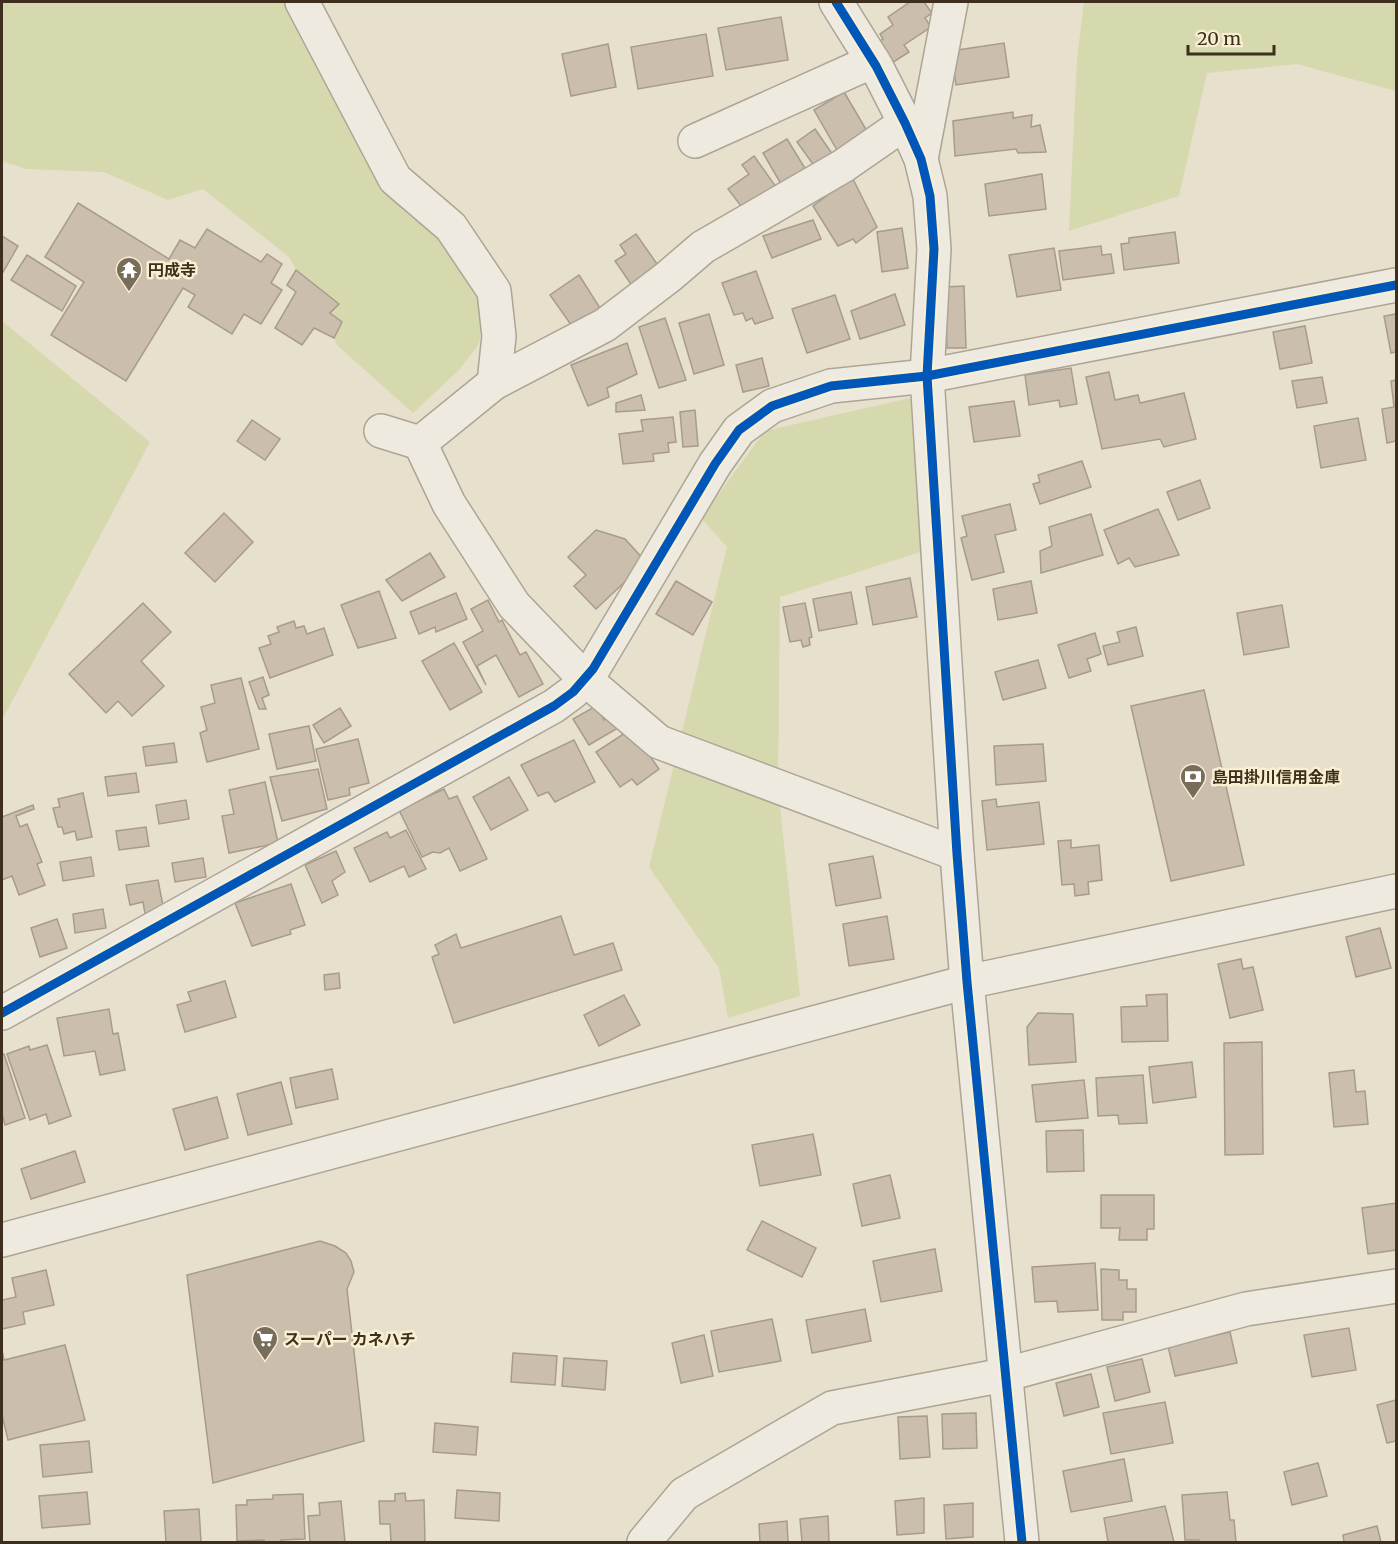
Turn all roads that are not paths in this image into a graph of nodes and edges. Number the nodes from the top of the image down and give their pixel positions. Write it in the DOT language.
graph roads {
  1 [pos="302,2"];
  2 [pos="836,2"];
  3 [pos="951,2"];
  4 [pos="873,61"];
  5 [pos="904,123"];
  6 [pos="695,141"];
  7 [pos="921,159"];
  8 [pos="1396,285"];
  9 [pos="927,376"];
  10 [pos="494,383"];
  11 [pos="381,431"];
  12 [pos="420,443"];
  13 [pos="585,679"];
  14 [pos="957,854"];
  15 [pos="1396,891"];
  16 [pos="967,982"];
  17 [pos="2,1013"];
  18 [pos="2,1240"];
  19 [pos="1396,1286"];
  20 [pos="1004,1375"];
  21 [pos="644,1542"];
  22 [pos="1022,1542"];
  1 -- 10 [label="street"];
  2 -- 4 [label="street"];
  3 -- 7 [label="street"];
  4 -- 5 [label="street"];
  4 -- 6 [label="street"];
  5 -- 7 [label="street"];
  5 -- 10 [label="street"];
  7 -- 9 [label="street"];
  8 -- 9 [label="street"];
  9 -- 13 [label="street"];
  9 -- 14 [label="street"];
  10 -- 12 [label="street"];
  11 -- 12 [label="street"];
  12 -- 13 [label="street"];
  13 -- 14 [label="street"];
  13 -- 17 [label="street"];
  14 -- 16 [label="street"];
  15 -- 16 [label="street"];
  16 -- 18 [label="street"];
  16 -- 20 [label="street"];
  19 -- 20 [label="street"];
  20 -- 21 [label="street"];
  20 -- 22 [label="street"];
}
